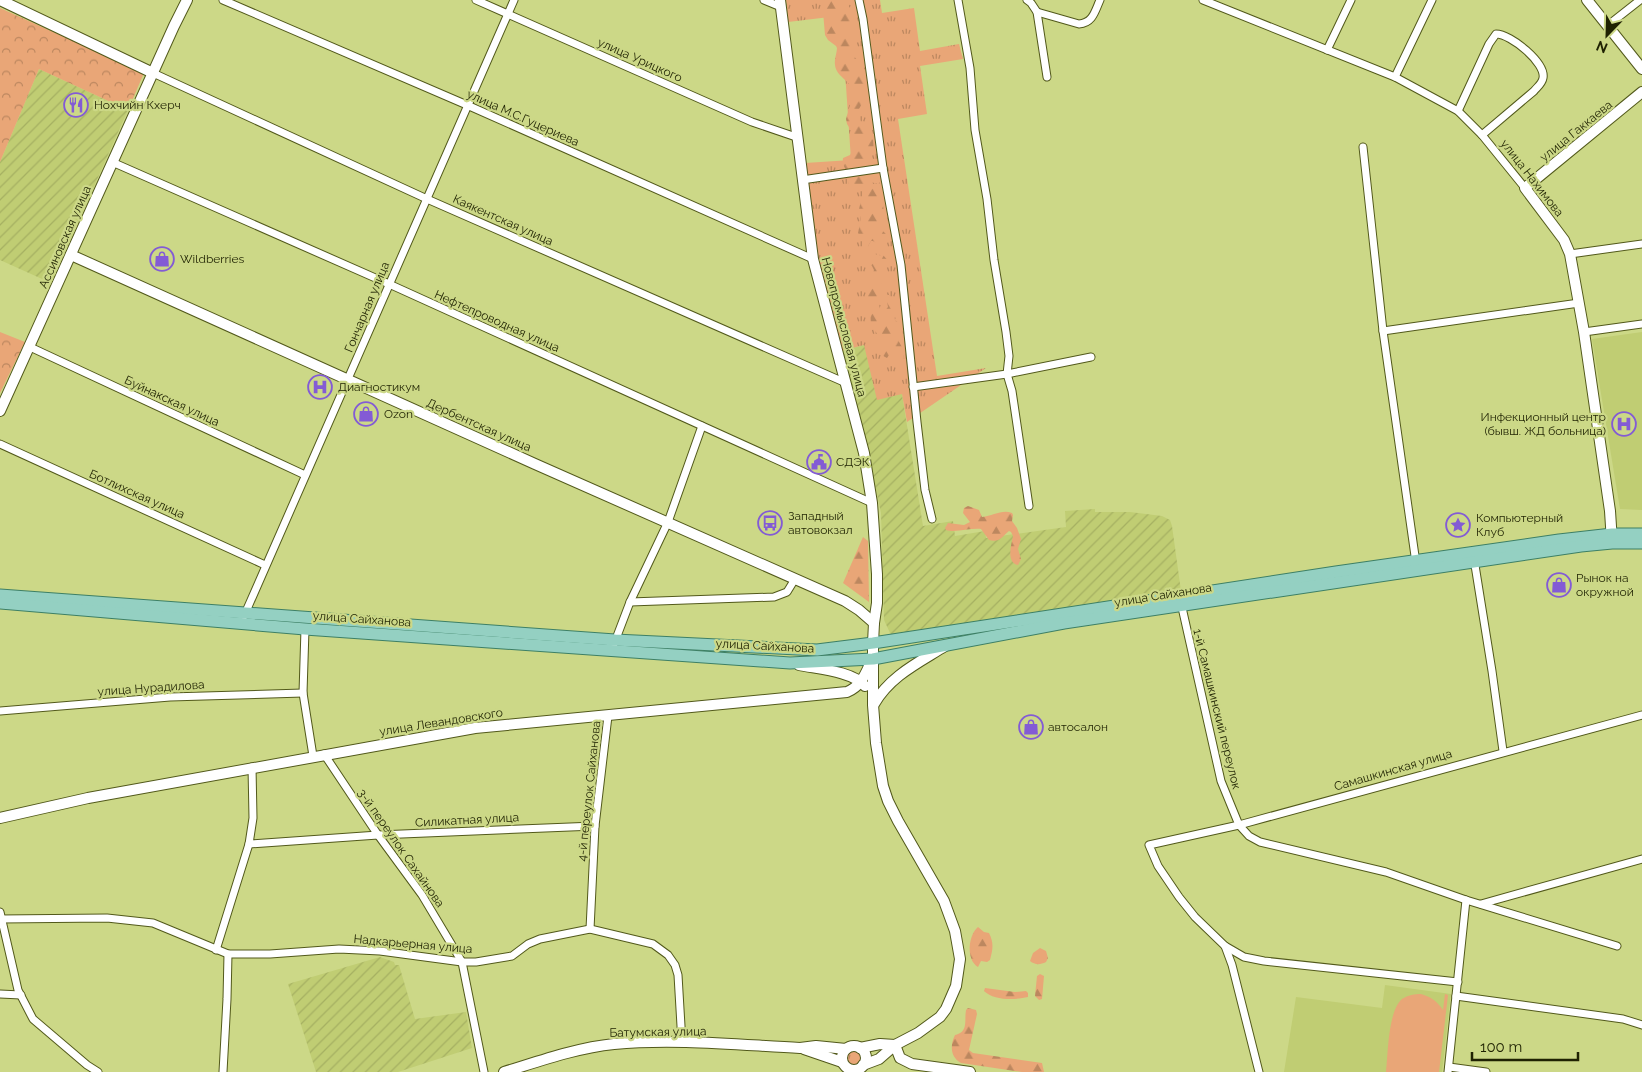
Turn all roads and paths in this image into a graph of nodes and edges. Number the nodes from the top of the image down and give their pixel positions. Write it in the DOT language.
graph roads {
  1 [pos="0,0"];
  2 [pos="188,0"];
  3 [pos="223,0"];
  4 [pos="476,0"];
  5 [pos="514,0"];
  6 [pos="764,0"];
  7 [pos="859,0"];
  8 [pos="958,0"];
  9 [pos="1027,0"];
  10 [pos="1100,0"];
  11 [pos="1203,0"];
  12 [pos="1350,0"];
  13 [pos="1432,0"];
  14 [pos="1587,0"];
  15 [pos="1640,0"];
  16 [pos="780,4"];
  17 [pos="1037,12"];
  18 [pos="507,14"];
  19 [pos="1608,26"];
  20 [pos="1327,50"];
  21 [pos="1642,69"];
  22 [pos="153,73"];
  23 [pos="1047,77"];
  24 [pos="1395,77"];
  25 [pos="1642,92"];
  26 [pos="467,105"];
  27 [pos="1458,111"];
  28 [pos="1482,134"];
  29 [pos="796,138"];
  30 [pos="1363,147"];
  31 [pos="112,162"];
  32 [pos="883,168"];
  33 [pos="802,180"];
  34 [pos="1525,188"];
  35 [pos="427,199"];
  36 [pos="1642,244"];
  37 [pos="71,254"];
  38 [pos="1570,254"];
  39 [pos="813,259"];
  40 [pos="389,284"];
  41 [pos="1579,303"];
  42 [pos="1642,324"];
  43 [pos="1383,331"];
  44 [pos="1584,332"];
  45 [pos="30,347"];
  46 [pos="1091,357"];
  47 [pos="1007,374"];
  48 [pos="349,380"];
  49 [pos="846,383"];
  50 [pos="913,387"];
  51 [pos="0,411"];
  52 [pos="702,426"];
  53 [pos="0,444"];
  54 [pos="305,475"];
  55 [pos="872,503"];
  56 [pos="1030,506"];
  57 [pos="932,519"];
  58 [pos="668,522"];
  59 [pos="1642,534"];
  60 [pos="1612,538"];
  61 [pos="1642,544"];
  62 [pos="1474,557"];
  63 [pos="265,565"];
  64 [pos="1416,565"];
  65 [pos="795,578"];
  66 [pos="0,595"];
  67 [pos="1180,601"];
  68 [pos="630,602"];
  69 [pos="0,603"];
  70 [pos="244,619"];
  71 [pos="874,623"];
  72 [pos="305,629"];
  73 [pos="873,643"];
  74 [pos="614,645"];
  75 [pos="947,645"];
  76 [pos="872,659"];
  77 [pos="790,663"];
  78 [pos="862,682"];
  79 [pos="303,693"];
  80 [pos="874,705"];
  81 [pos="0,711"];
  82 [pos="1642,715"];
  83 [pos="608,716"];
  84 [pos="1503,751"];
  85 [pos="319,755"];
  86 [pos="252,767"];
  87 [pos="0,818"];
  88 [pos="1239,825"];
  89 [pos="595,826"];
  90 [pos="378,835"];
  91 [pos="249,844"];
  92 [pos="1642,859"];
  93 [pos="1466,900"];
  94 [pos="1480,904"];
  95 [pos="1,917"];
  96 [pos="590,929"];
  97 [pos="1225,946"];
  98 [pos="1617,946"];
  99 [pos="216,950"];
  100 [pos="228,954"];
  101 [pos="462,962"];
  102 [pos="1458,982"];
  103 [pos="0,994"];
  104 [pos="21,995"];
  105 [pos="1456,996"];
  106 [pos="1642,1026"];
  107 [pos="682,1043"];
  108 [pos="895,1045"];
  109 [pos="800,1048"];
  110 [pos="860,1048"];
  111 [pos="846,1049"];
  112 [pos="843,1066"];
  113 [pos="861,1068"];
  114 [pos="1448,1069"];
  115 [pos="521,1070"];
  116 [pos="98,1072"];
  117 [pos="223,1072"];
  118 [pos="484,1072"];
  119 [pos="504,1072"];
  120 [pos="970,1072"];
  121 [pos="1259,1072"];
  122 [pos="1486,1072"];
  1 -- 22 [label="street"];
  2 -- 22 [label="street, Ассиновская улица"];
  3 -- 26 [label="street, улица М.С.Гуцериева"];
  4 -- 18 [label="street, улица Урицкого"];
  5 -- 18 [label="street, Гончарная улица"];
  6 -- 16 [label="street"];
  7 -- 32 [label="street"];
  8 -- 47 [label="street"];
  9 -- 17 [label="street"];
  10 -- 17 [label="street"];
  11 -- 20 [label="street, улица Нахимова"];
  12 -- 20 [label="street"];
  13 -- 24 [label="street"];
  14 -- 19 [label="street"];
  15 -- 19 [label="street"];
  16 -- 29 [label="street, Новопромысловая улица"];
  17 -- 23 [label="street"];
  18 -- 26 [label="street, Гончарная улица"];
  18 -- 29 [label="street, улица Урицкого"];
  19 -- 21 [label="street"];
  20 -- 24 [label="street, улица Нахимова"];
  22 -- 31 [label="street, Ассиновская улица"];
  22 -- 35 [label="street, Каякентская улица"];
  24 -- 27 [label="street, улица Нахимова"];
  25 -- 34 [label="street, улица Гаккаева"];
  26 -- 35 [label="street, Гончарная улица"];
  26 -- 39 [label="street, улица М.С.Гуцериева"];
  27 -- 28 [label="street, улица Нахимова"];
  27 -- 28 [label="street"];
  28 -- 34 [label="street, улица Нахимова"];
  29 -- 33 [label="street, Новопромысловая улица"];
  30 -- 43 [label="street"];
  31 -- 37 [label="street, Ассиновская улица"];
  31 -- 40 [label="street, Нефтепроводная улица"];
  32 -- 33 [label="street"];
  32 -- 50 [label="street"];
  33 -- 39 [label="street, Новопромысловая улица"];
  34 -- 38 [label="street, улица Нахимова"];
  35 -- 40 [label="street, Гончарная улица"];
  35 -- 49 [label="street, Каякентская улица"];
  36 -- 38 [label="street"];
  37 -- 45 [label="street, Ассиновская улица"];
  37 -- 48 [label="street, Дербентская улица"];
  38 -- 41 [label="street, улица Нахимова"];
  39 -- 49 [label="street, Новопромысловая улица"];
  40 -- 48 [label="street, Гончарная улица"];
  40 -- 52 [label="street, Нефтепроводная улица"];
  41 -- 43 [label="street"];
  41 -- 44 [label="street, улица Нахимова"];
  42 -- 44 [label="street"];
  43 -- 64 [label="street"];
  44 -- 60 [label="street, улица Нахимова"];
  45 -- 51 [label="street, Ассиновская улица"];
  45 -- 54 [label="street, Буйнакская улица"];
  46 -- 47 [label="street"];
  47 -- 50 [label="street"];
  47 -- 56 [label="street"];
  48 -- 54 [label="street, Гончарная улица"];
  48 -- 58 [label="street, Дербентская улица"];
  49 -- 55 [label="street, Новопромысловая улица"];
  50 -- 57 [label="street"];
  52 -- 55 [label="street, Нефтепроводная улица"];
  52 -- 58 [label="street"];
  53 -- 63 [label="street, Ботлихская улица"];
  54 -- 63 [label="street, Гончарная улица"];
  55 -- 71 [label="street, Новопромысловая улица"];
  58 -- 65 [label="street, Дербентская улица"];
  58 -- 68 [label="street"];
  59 -- 60 [label="main road"];
  60 -- 61 [label="main road"];
  60 -- 62 [label="main road"];
  62 -- 64 [label="main road"];
  62 -- 84 [label="street"];
  63 -- 70 [label="street, Гончарная улица"];
  64 -- 67 [label="main road"];
  65 -- 68 [label="street"];
  65 -- 71 [label="street, Дербентская улица"];
  66 -- 70 [label="main road, улица Сайханова"];
  67 -- 73 [label="main road, улица Сайханова"];
  67 -- 75 [label="main road, улица Сайханова"];
  67 -- 88 [label="street, 1-й Самашкинский переулок"];
  68 -- 74 [label="street"];
  69 -- 70 [label="main road, улица Сайханова"];
  70 -- 72 [label="main road, улица Сайханова"];
  70 -- 74 [label="main road, улица Сайханова"];
  71 -- 73 [label="street, Новопромысловая улица"];
  72 -- 74 [label="main road, улица Сайханова"];
  72 -- 79 [label="street, 3-й переулок Сахайнова"];
  73 -- 74 [label="main road, улица Сайханова"];
  73 -- 76 [label="street, Новопромысловая улица"];
  74 -- 77 [label="main road, улица Сайханова"];
  75 -- 76 [label="main road, улица Сайханова"];
  75 -- 80 [label="street"];
  76 -- 77 [label="main road, улица Сайханова"];
  76 -- 78 [label="street"];
  76 -- 80 [label="street"];
  77 -- 78 [label="street"];
  78 -- 80 [label="street"];
  78 -- 83 [label="street, улица Левандовского"];
  79 -- 81 [label="street, улица Нурадилова"];
  79 -- 85 [label="street, 3-й переулок Сахайнова"];
  80 -- 108 [label="street"];
  82 -- 84 [label="street, Самашкинская улица"];
  83 -- 85 [label="street, улица Левандовского"];
  83 -- 89 [label="street, 4-й переулок Сайханова"];
  84 -- 88 [label="street, Самашкинская улица"];
  85 -- 86 [label="street, улица Левандовского"];
  85 -- 90 [label="street, 3-й переулок Сахайнова"];
  86 -- 87 [label="street, улица Левандовского"];
  86 -- 91 [label="street"];
  88 -- 93 [label="street"];
  88 -- 97 [label="street, Самашкинская улица"];
  89 -- 90 [label="street, Силикатная улица"];
  89 -- 96 [label="street, 4-й переулок Сайханова"];
  90 -- 91 [label="street, Силикатная улица"];
  90 -- 101 [label="street, 3-й переулок Сахайнова"];
  91 -- 99 [label="street"];
  92 -- 94 [label="street"];
  93 -- 94 [label="street"];
  93 -- 102 [label="street"];
  94 -- 98 [label="street"];
  95 -- 99 [label="street, Надкарьерная улица"];
  95 -- 104 [label="street"];
  96 -- 101 [label="street, Надкарьерная улица"];
  96 -- 107 [label="street, Надкарьерная улица"];
  97 -- 102 [label="street"];
  97 -- 121 [label="street"];
  99 -- 100 [label="street, Надкарьерная улица"];
  100 -- 101 [label="street, Надкарьерная улица"];
  100 -- 117 [label="street"];
  101 -- 118 [label="street, 3-й переулок Сахайнова"];
  102 -- 105 [label="street"];
  103 -- 104 [label="street"];
  104 -- 116 [label="street"];
  105 -- 106 [label="street"];
  105 -- 114 [label="street"];
  107 -- 109 [label="street, Батумская улица"];
  107 -- 115 [label="street, Батумская улица"];
  108 -- 110 [label="street"];
  108 -- 113 [label="street"];
  108 -- 120 [label="street"];
  109 -- 111 [label="street"];
  109 -- 112 [label="street"];
  110 -- 111 [label="street"];
  110 -- 113 [label="street"];
  111 -- 112 [label="street"];
  112 -- 113 [label="street"];
  114 -- 122 [label="street"];
  115 -- 119 [label="street, Батумская улица"];
}
